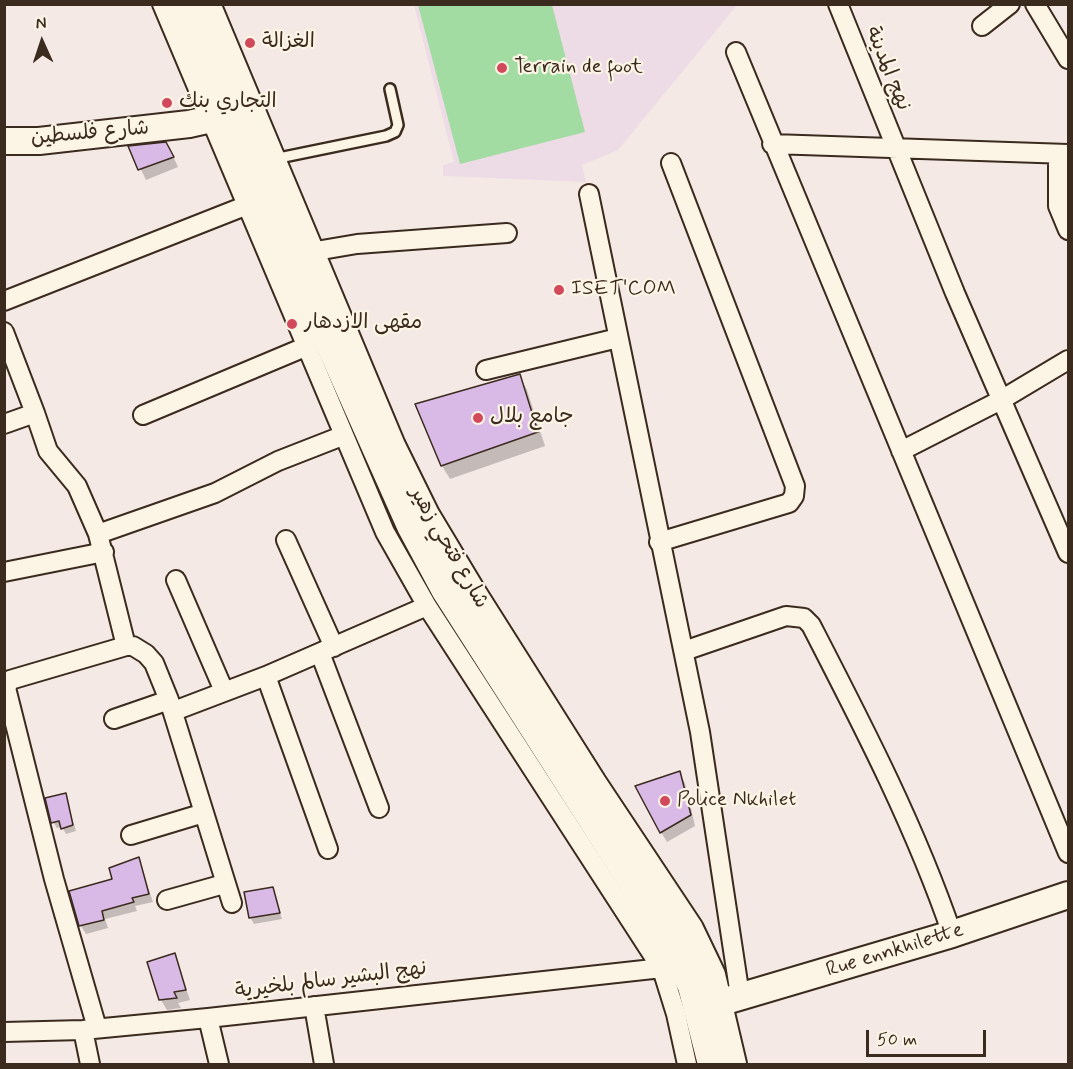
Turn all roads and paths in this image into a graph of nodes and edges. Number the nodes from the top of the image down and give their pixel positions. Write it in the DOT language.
graph roads {
  1 [pos="162,4"];
  2 [pos="184,4"];
  3 [pos="207,4"];
  4 [pos="838,4"];
  5 [pos="1010,4"];
  6 [pos="1035,4"];
  7 [pos="982,26"];
  8 [pos="736,52"];
  9 [pos="1068,58"];
  10 [pos="390,89"];
  11 [pos="218,112"];
  12 [pos="4,125"];
  13 [pos="4,141"];
  14 [pos="772,144"];
  15 [pos="896,149"];
  16 [pos="1063,154"];
  17 [pos="271,159"];
  18 [pos="671,163"];
  19 [pos="589,194"];
  20 [pos="245,206"];
  21 [pos="1068,230"];
  22 [pos="507,232"];
  23 [pos="310,252"];
  24 [pos="4,302"];
  25 [pos="4,332"];
  26 [pos="618,338"];
  27 [pos="304,347"];
  28 [pos="1068,360"];
  29 [pos="486,370"];
  30 [pos="1000,400"];
  31 [pos="35,413"];
  32 [pos="143,415"];
  33 [pos="4,424"];
  34 [pos="342,435"];
  35 [pos="901,451"];
  36 [pos="286,540"];
  37 [pos="659,542"];
  38 [pos="101,543"];
  39 [pos="1068,553"];
  40 [pos="4,572"];
  41 [pos="176,580"];
  42 [pos="426,606"];
  43 [pos="126,646"];
  44 [pos="327,650"];
  45 [pos="684,651"];
  46 [pos="266,676"];
  47 [pos="224,691"];
  48 [pos="171,705"];
  49 [pos="114,719"];
  50 [pos="379,808"];
  51 [pos="204,813"];
  52 [pos="131,835"];
  53 [pos="328,849"];
  54 [pos="1068,853"];
  55 [pos="224,884"];
  56 [pos="1068,896"];
  57 [pos="167,900"];
  58 [pos="232,903"];
  59 [pos="952,934"];
  60 [pos="708,960"];
  61 [pos="672,967"];
  62 [pos="709,1005"];
  63 [pos="314,1006"];
  64 [pos="208,1018"];
  65 [pos="90,1029"];
  66 [pos="4,1032"];
  67 [pos="90,1065"];
  68 [pos="219,1065"];
  69 [pos="324,1065"];
  70 [pos="687,1065"];
  71 [pos="711,1065"];
  72 [pos="733,1065"];
  1 -- 11 [label="street"];
  2 -- 11 [label="street, شارع فتحي زهير"];
  3 -- 17 [label="street, شارع فتحي زهير"];
  4 -- 15 [label="street, نهج المدينة"];
  5 -- 7 [label="street"];
  6 -- 9 [label="street"];
  8 -- 14 [label="street"];
  10 -- 17 [label="lane"];
  11 -- 12 [label="street, شارع فلسطين"];
  11 -- 13 [label="street, شارع فلسطين"];
  11 -- 20 [label="street"];
  11 -- 61 [label="street, شارع فتحي زهير"];
  14 -- 15 [label="street"];
  14 -- 35 [label="street"];
  15 -- 16 [label="street"];
  15 -- 30 [label="street, نهج المدينة"];
  16 -- 21 [label="street"];
  17 -- 23 [label="street, شارع فتحي زهير"];
  18 -- 37 [label="street"];
  19 -- 26 [label="street"];
  20 -- 24 [label="street"];
  20 -- 27 [label="street"];
  22 -- 23 [label="street"];
  23 -- 60 [label="street, شارع فتحي زهير"];
  25 -- 31 [label="street"];
  26 -- 29 [label="street"];
  26 -- 37 [label="street"];
  27 -- 32 [label="street"];
  27 -- 34 [label="street"];
  28 -- 30 [label="street"];
  30 -- 35 [label="street"];
  30 -- 39 [label="street, نهج المدينة"];
  31 -- 33 [label="street"];
  31 -- 38 [label="street"];
  34 -- 38 [label="street"];
  34 -- 42 [label="street"];
  35 -- 54 [label="street"];
  36 -- 44 [label="street"];
  37 -- 45 [label="street"];
  38 -- 40 [label="street"];
  38 -- 43 [label="street"];
  41 -- 47 [label="street"];
  42 -- 44 [label="street"];
  42 -- 61 [label="street"];
  43 -- 48 [label="street"];
  43 -- 65 [label="street"];
  44 -- 46 [label="street"];
  44 -- 50 [label="street"];
  45 -- 59 [label="street"];
  45 -- 62 [label="street"];
  46 -- 47 [label="street"];
  46 -- 53 [label="street"];
  47 -- 48 [label="street"];
  48 -- 49 [label="street"];
  48 -- 51 [label="street"];
  51 -- 52 [label="street"];
  51 -- 55 [label="street"];
  55 -- 57 [label="street"];
  55 -- 58 [label="street"];
  56 -- 59 [label="street, Rue ennkhilette"];
  59 -- 62 [label="street, Rue ennkhilette"];
  60 -- 61 [label="street, نهج البشير سالم بلخيرية"];
  60 -- 62 [label="street, شارع فتحي زهير"];
  61 -- 62 [label="street, شارع فتحي زهير"];
  61 -- 63 [label="street, نهج البشير سالم بلخيرية"];
  62 -- 70 [label="street"];
  62 -- 71 [label="street, شارع فتحي زهير"];
  62 -- 72 [label="street, شارع فتحي زهير"];
  63 -- 64 [label="street, نهج البشير سالم بلخيرية"];
  63 -- 69 [label="street"];
  64 -- 65 [label="street, نهج البشير سالم بلخيرية"];
  64 -- 68 [label="street"];
  65 -- 66 [label="street, نهج البشير سالم بلخيرية"];
  65 -- 67 [label="street"];
}
